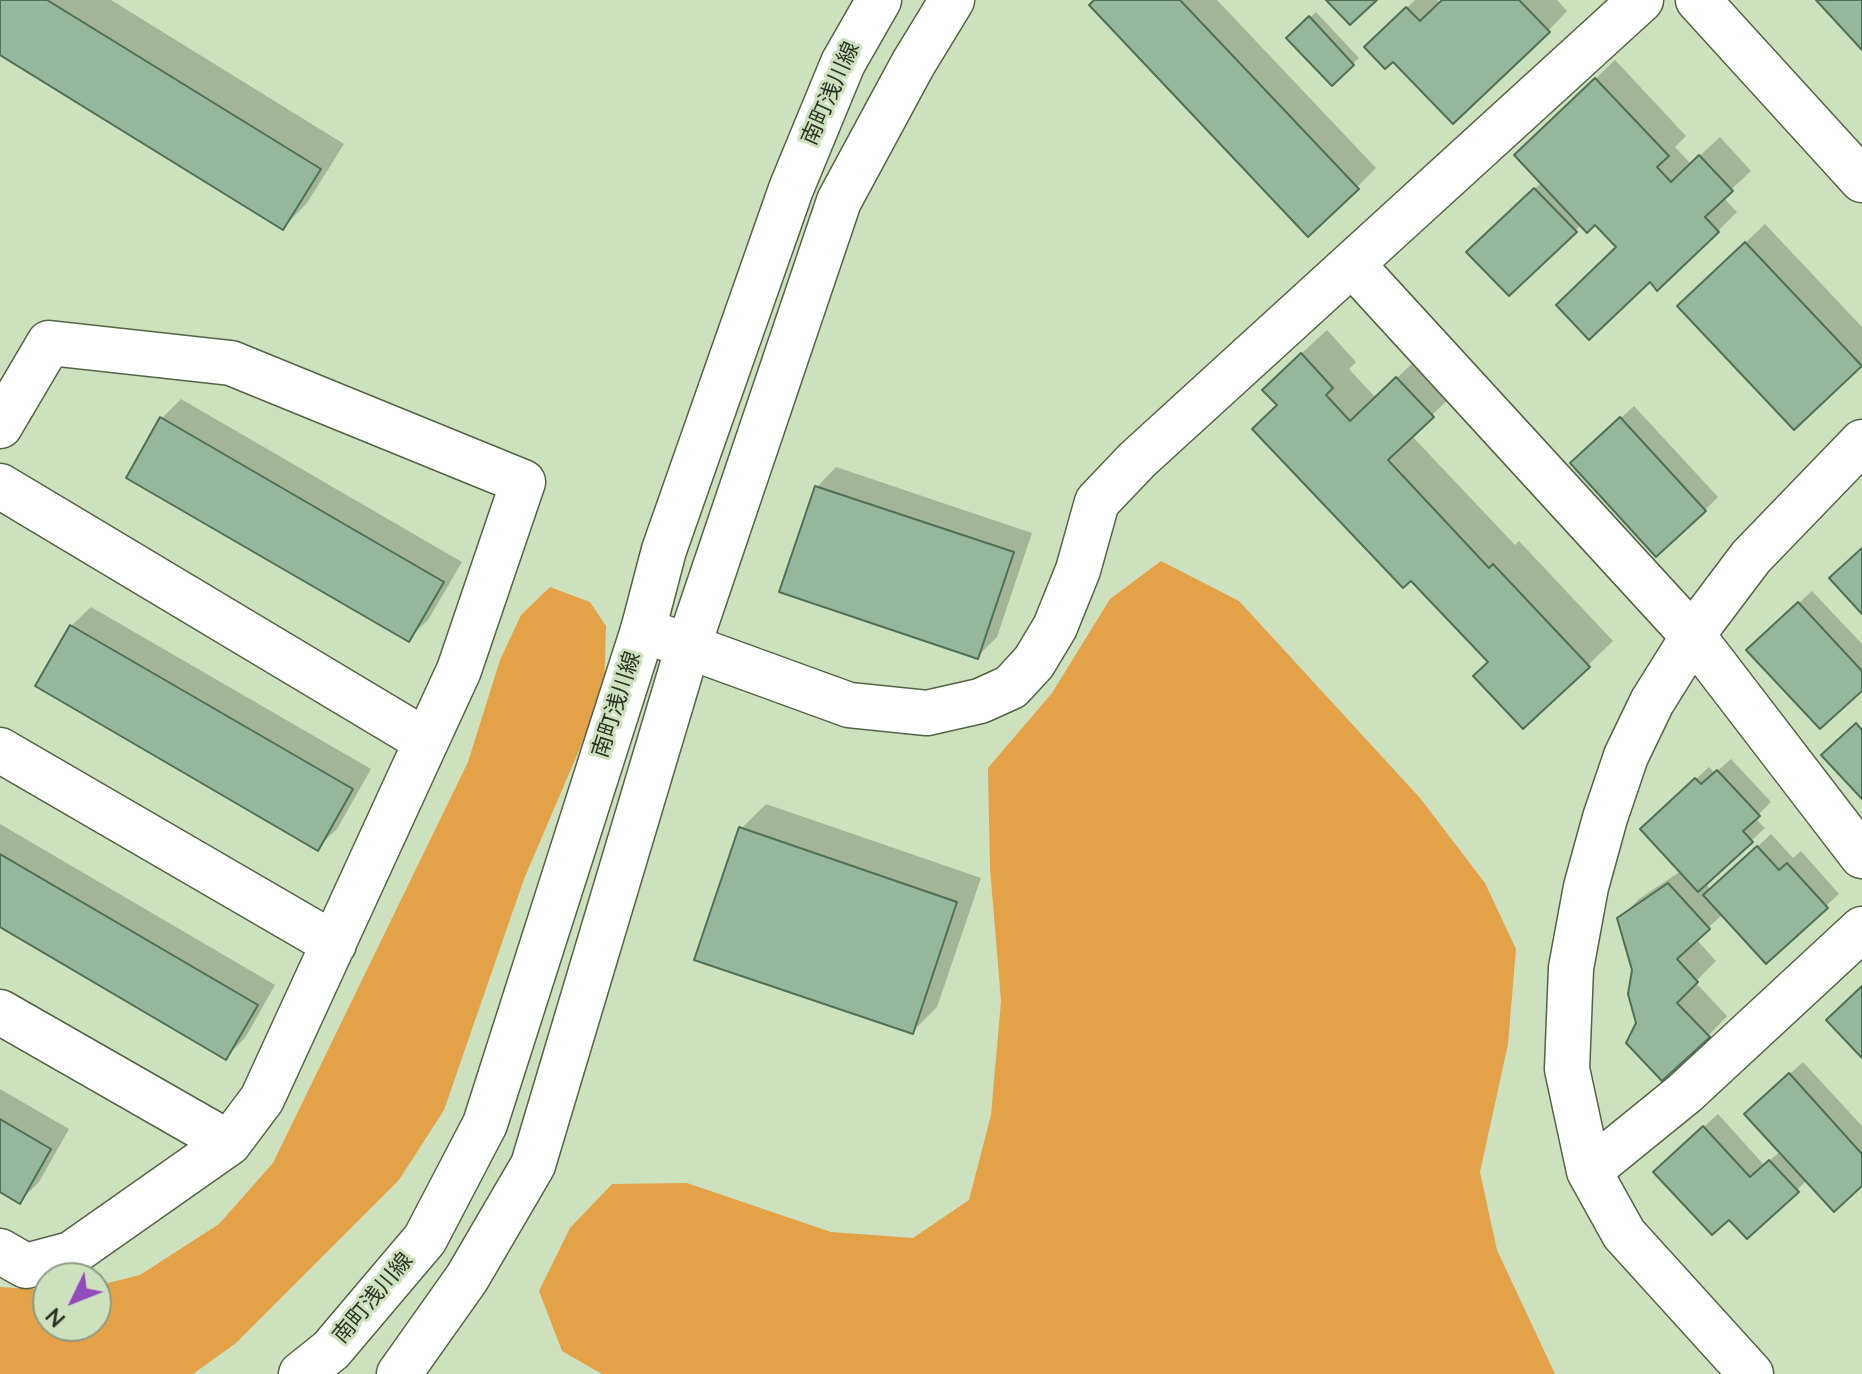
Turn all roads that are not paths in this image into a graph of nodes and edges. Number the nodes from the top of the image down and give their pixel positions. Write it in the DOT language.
graph roads {
  1 [pos="879,0"];
  2 [pos="952,0"];
  3 [pos="1641,0"];
  4 [pos="1698,0"];
  5 [pos="1862,180"];
  6 [pos="1352,264"];
  7 [pos="0,426"];
  8 [pos="1862,442"];
  9 [pos="0,486"];
  10 [pos="643,630"];
  11 [pos="1693,636"];
  12 [pos="688,647"];
  13 [pos="426,741"];
  14 [pos="0,750"];
  15 [pos="1862,856"];
  16 [pos="1862,929"];
  17 [pos="334,944"];
  18 [pos="0,1012"];
  19 [pos="229,1143"];
  20 [pos="1589,1171"];
  21 [pos="0,1251"];
  22 [pos="301,1374"];
  23 [pos="399,1374"];
  24 [pos="1751,1374"];
  1 -- 10 [label="street, 南町浅川線"];
  2 -- 12 [label="street"];
  3 -- 6 [label="street"];
  4 -- 5 [label="street"];
  6 -- 11 [label="street"];
  6 -- 12 [label="street"];
  7 -- 13 [label="street"];
  8 -- 11 [label="street"];
  9 -- 13 [label="street"];
  10 -- 12 [label="street"];
  10 -- 22 [label="street, 南町浅川線"];
  11 -- 15 [label="street"];
  11 -- 20 [label="street"];
  12 -- 23 [label="street"];
  13 -- 17 [label="street"];
  14 -- 17 [label="street"];
  16 -- 20 [label="street"];
  17 -- 19 [label="street"];
  18 -- 19 [label="street"];
  19 -- 21 [label="street"];
  20 -- 24 [label="street"];
}
